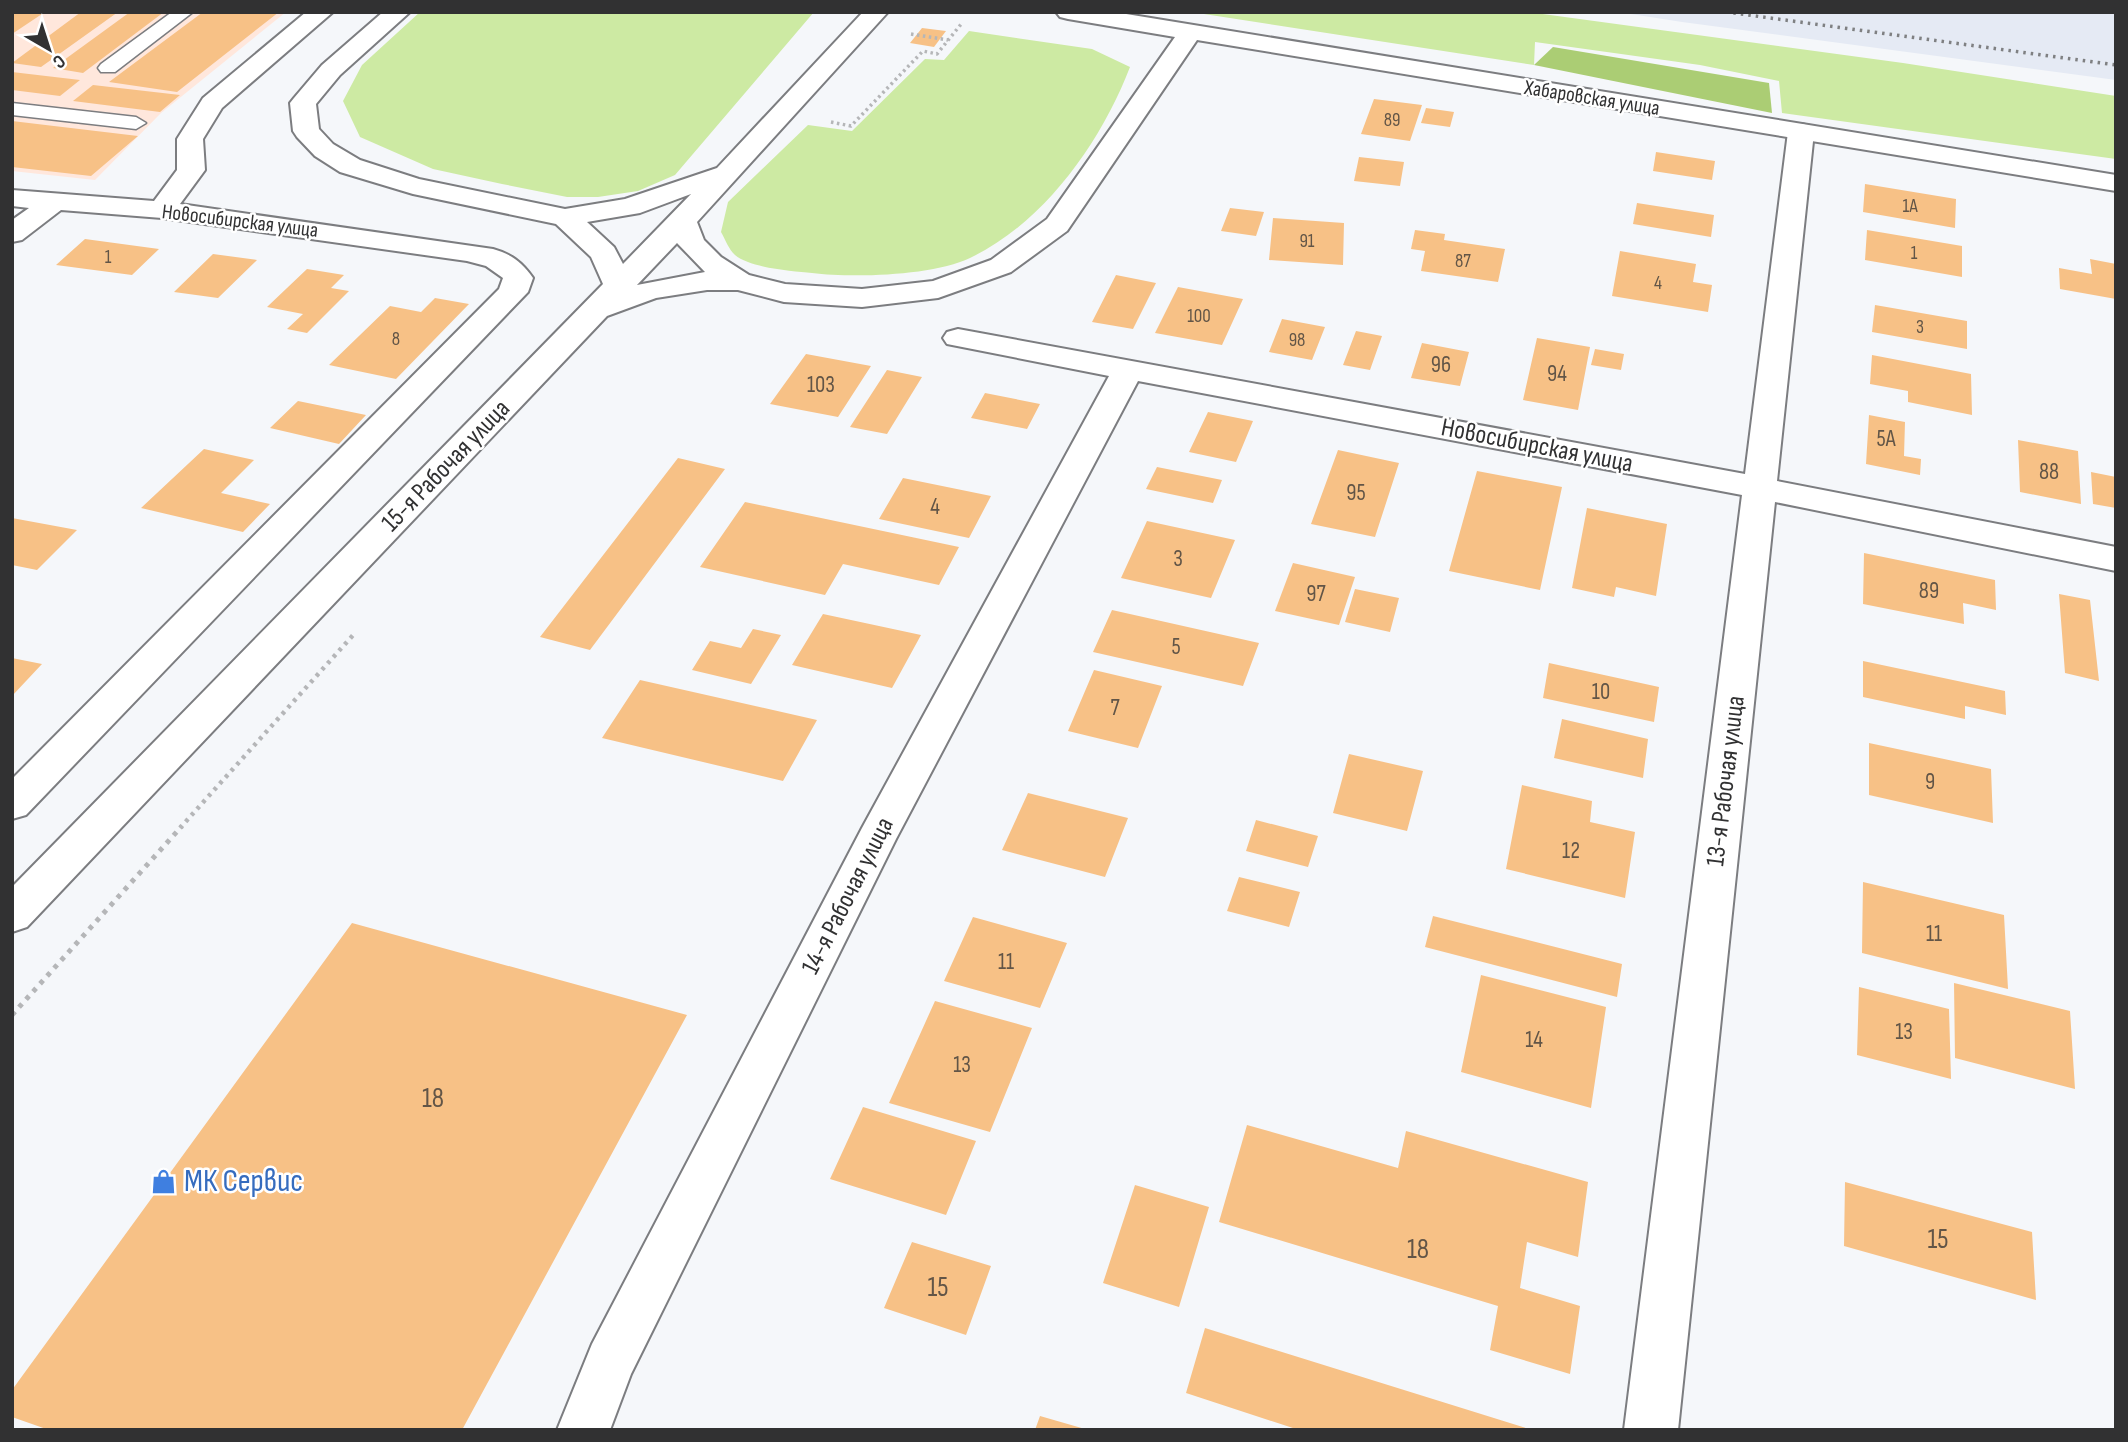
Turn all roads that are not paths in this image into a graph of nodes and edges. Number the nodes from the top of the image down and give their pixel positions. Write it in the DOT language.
graph roads {
  1 [pos="184,12"];
  2 [pos="321,12"];
  3 [pos="398,12"];
  4 [pos="876,12"];
  5 [pos="1068,12"];
  6 [pos="1191,32"];
  7 [pos="108,68"];
  8 [pos="12,109"];
  9 [pos="136,123"];
  10 [pos="1801,132"];
  11 [pos="738,162"];
  12 [pos="2116,183"];
  13 [pos="12,198"];
  14 [pos="54,202"];
  15 [pos="162,210"];
  16 [pos="565,217"];
  17 [pos="682,220"];
  18 [pos="12,234"];
  19 [pos="738,281"];
  20 [pos="619,286"];
  21 [pos="587,319"];
  22 [pos="958,338"];
  23 [pos="1128,370"];
  24 [pos="1760,488"];
  25 [pos="2116,559"];
  26 [pos="12,804"];
  27 [pos="12,915"];
  28 [pos="583,1430"];
  29 [pos="1651,1430"];
  1 -- 7 [label="lane"];
  2 -- 15 [label="street"];
  3 -- 16 [label="street"];
  4 -- 11 [label="street, 15-я Рабочая улица"];
  5 -- 6 [label="street, Хабаровская улица"];
  6 -- 10 [label="street, Хабаровская улица"];
  6 -- 19 [label="street"];
  8 -- 9 [label="lane"];
  10 -- 12 [label="street, Хабаровская улица"];
  10 -- 24 [label="street, 13-я Рабочая улица"];
  11 -- 16 [label="street"];
  11 -- 17 [label="street, 15-я Рабочая улица"];
  13 -- 14 [label="street, Новосибирская улица"];
  14 -- 15 [label="street, Новосибирская улица"];
  14 -- 18 [label="street"];
  15 -- 26 [label="street, Новосибирская улица"];
  16 -- 20 [label="street"];
  17 -- 19 [label="street"];
  17 -- 20 [label="street, 15-я Рабочая улица"];
  19 -- 21 [label="street"];
  20 -- 21 [label="street, 15-я Рабочая улица"];
  21 -- 27 [label="street, 15-я Рабочая улица"];
  22 -- 23 [label="street, Новосибирская улица"];
  23 -- 24 [label="street, Новосибирская улица"];
  23 -- 28 [label="street, 14-я Рабочая улица"];
  24 -- 25 [label="street, Новосибирская улица"];
  24 -- 29 [label="street, 13-я Рабочая улица"];
}
